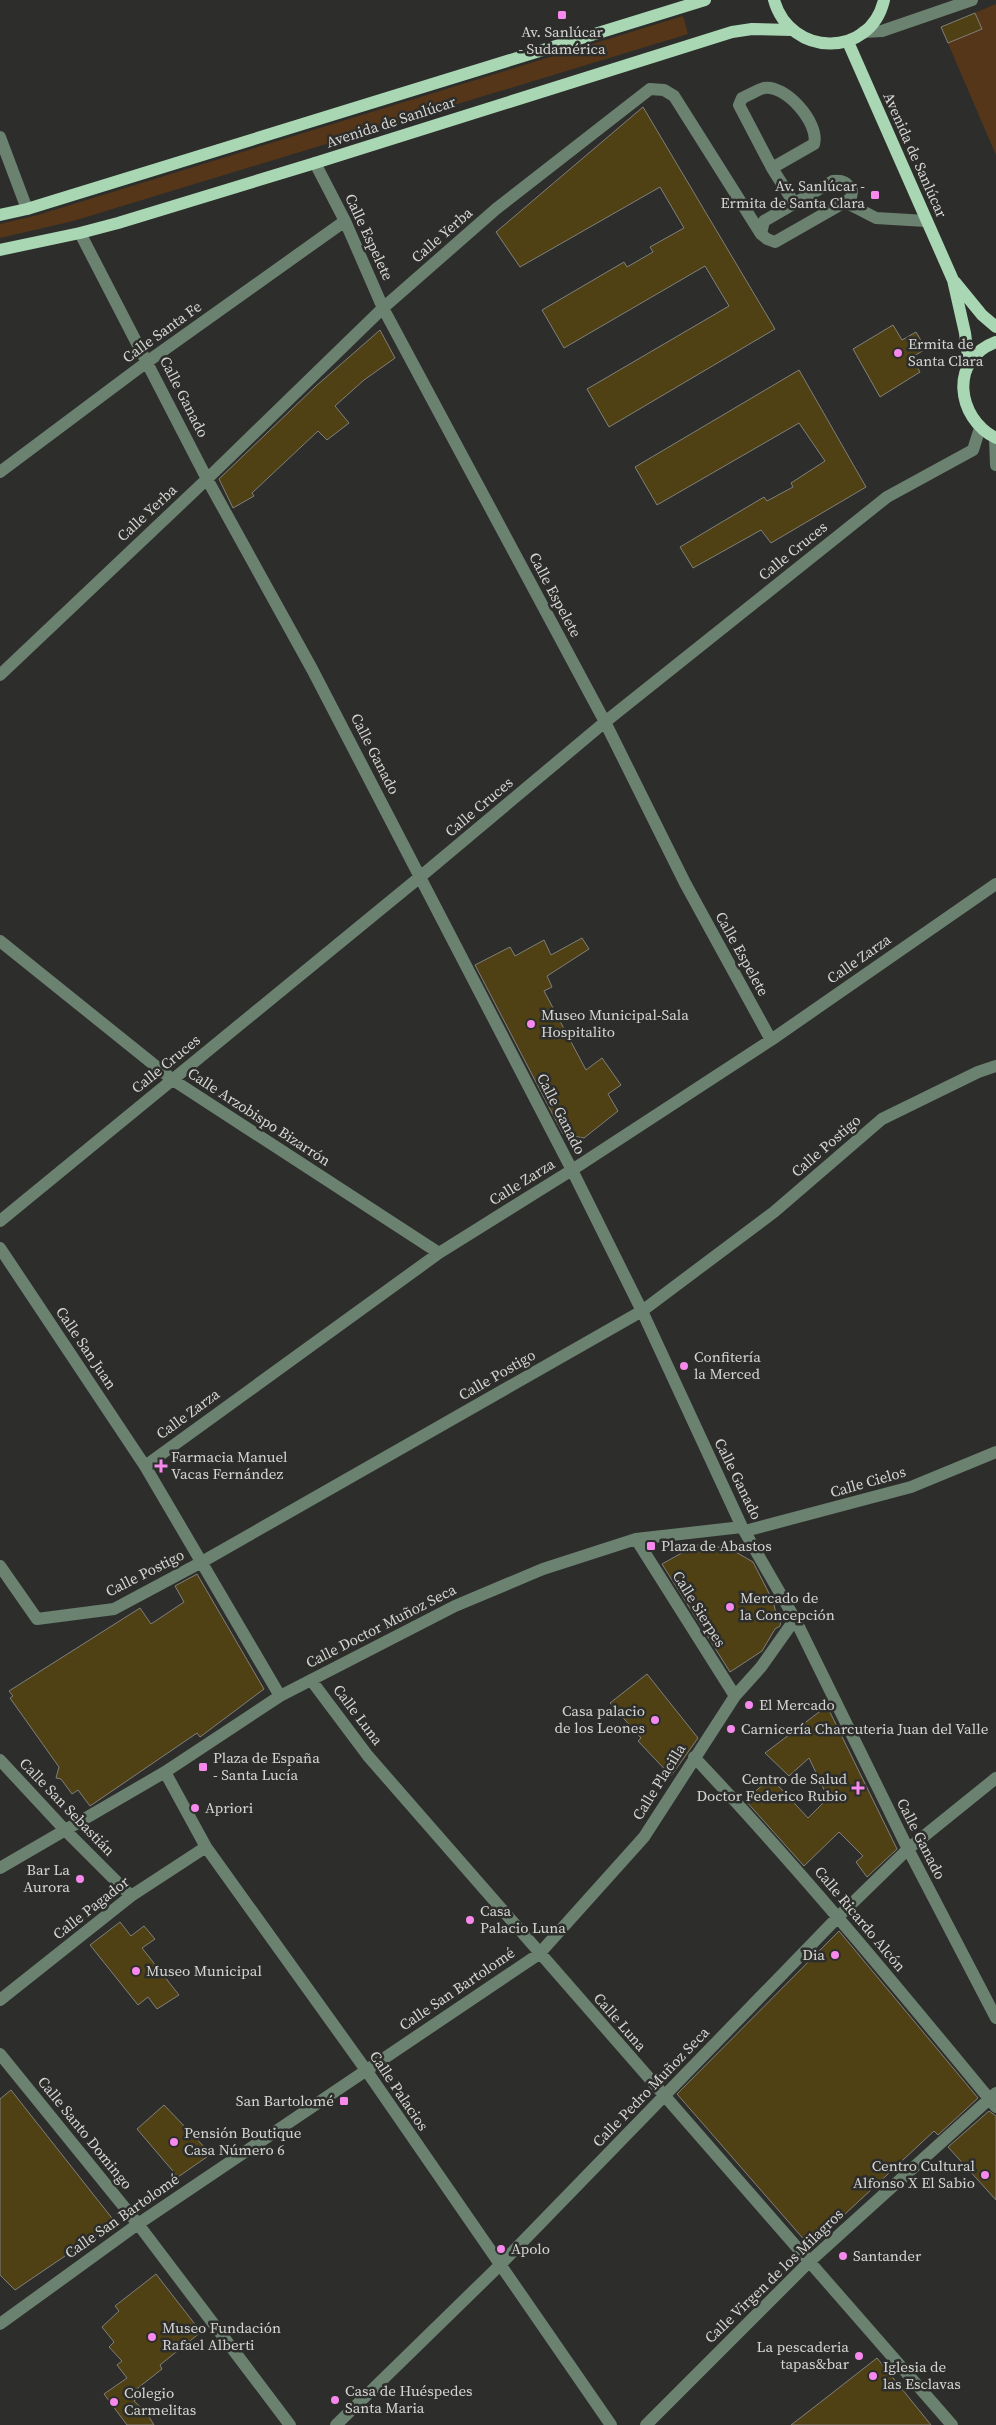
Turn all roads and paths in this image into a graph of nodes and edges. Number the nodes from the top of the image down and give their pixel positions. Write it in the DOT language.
graph roads {
  1 [pos="705,0"];
  2 [pos="774,0"];
  3 [pos="884,0"];
  4 [pos="948,0"];
  5 [pos="969,1"];
  6 [pos="792,30"];
  7 [pos="864,32"];
  8 [pos="848,42"];
  9 [pos="0,136"];
  10 [pos="316,163"];
  11 [pos="772,168"];
  12 [pos="845,202"];
  13 [pos="794,203"];
  14 [pos="26,209"];
  15 [pos="0,215"];
  16 [pos="345,221"];
  17 [pos="926,221"];
  18 [pos="80,233"];
  19 [pos="761,234"];
  20 [pos="0,250"];
  21 [pos="953,280"];
  22 [pos="383,308"];
  23 [pos="996,327"];
  24 [pos="996,342"];
  25 [pos="147,362"];
  26 [pos="969,365"];
  27 [pos="980,428"];
  28 [pos="996,438"];
  29 [pos="996,465"];
  30 [pos="0,472"];
  31 [pos="207,479"];
  32 [pos="0,675"];
  33 [pos="605,722"];
  34 [pos="420,877"];
  35 [pos="996,884"];
  36 [pos="0,941"];
  37 [pos="771,1040"];
  38 [pos="996,1066"];
  39 [pos="172,1080"];
  40 [pos="572,1170"];
  41 [pos="0,1221"];
  42 [pos="0,1248"];
  43 [pos="439,1253"];
  44 [pos="642,1311"];
  45 [pos="996,1452"];
  46 [pos="145,1466"];
  47 [pos="743,1529"];
  48 [pos="636,1539"];
  49 [pos="200,1563"];
  50 [pos="0,1566"];
  51 [pos="795,1619"];
  52 [pos="311,1680"];
  53 [pos="280,1696"];
  54 [pos="735,1696"];
  55 [pos="694,1757"];
  56 [pos="0,1760"];
  57 [pos="165,1772"];
  58 [pos="996,1778"];
  59 [pos="65,1830"];
  60 [pos="206,1847"];
  61 [pos="908,1849"];
  62 [pos="0,1868"];
  63 [pos="131,1896"];
  64 [pos="838,1917"];
  65 [pos="539,1954"];
  66 [pos="0,2000"];
  67 [pos="996,2018"];
  68 [pos="0,2054"];
  69 [pos="366,2070"];
  70 [pos="665,2097"];
  71 [pos="994,2100"];
  72 [pos="138,2224"];
  73 [pos="809,2262"];
  74 [pos="499,2266"];
  75 [pos="0,2324"];
  76 [pos="290,2425"];
  77 [pos="336,2425"];
  78 [pos="611,2425"];
  79 [pos="646,2425"];
  80 [pos="952,2425"];
  1 -- 14 [label="main road, Avenida de Sanlúcar"];
  2 -- 6 [label="main road"];
  3 -- 7 [label="main road"];
  4 -- 5 [label="street"];
  5 -- 7 [label="street"];
  6 -- 8 [label="main road"];
  6 -- 10 [label="main road, Avenida de Sanlúcar"];
  7 -- 8 [label="main road"];
  8 -- 17 [label="main road, Avenida de Sanlúcar"];
  9 -- 14 [label="street"];
  10 -- 16 [label="street, Calle Espelete"];
  10 -- 18 [label="main road, Avenida de Sanlúcar"];
  11 -- 11 [label="street"];
  11 -- 13 [label="street"];
  12 -- 13 [label="street"];
  12 -- 17 [label="street"];
  12 -- 19 [label="street"];
  13 -- 19 [label="street"];
  14 -- 15 [label="main road, Avenida de Sanlúcar"];
  16 -- 22 [label="street, Calle Espelete"];
  16 -- 25 [label="street, Calle Santa Fe"];
  17 -- 21 [label="main road, Avenida de Sanlúcar"];
  18 -- 20 [label="main road, Avenida de Sanlúcar"];
  18 -- 25 [label="street, Calle Ganado"];
  19 -- 22 [label="street, Calle Yerba"];
  21 -- 23 [label="main road"];
  21 -- 26 [label="main road"];
  22 -- 31 [label="street, Calle Yerba"];
  22 -- 33 [label="street, Calle Espelete"];
  24 -- 26 [label="main road"];
  25 -- 30 [label="street, Calle Santa Fe"];
  25 -- 31 [label="street, Calle Ganado"];
  26 -- 27 [label="main road"];
  27 -- 28 [label="main road"];
  27 -- 33 [label="street, Calle Cruces"];
  28 -- 29 [label="street"];
  31 -- 32 [label="street, Calle Yerba"];
  31 -- 34 [label="street, Calle Ganado"];
  33 -- 34 [label="street, Calle Cruces"];
  33 -- 37 [label="street, Calle Espelete"];
  34 -- 39 [label="street, Calle Cruces"];
  34 -- 40 [label="street, Calle Ganado"];
  35 -- 37 [label="street, Calle Zarza"];
  36 -- 39 [label="street, Calle Arzobispo Bizarrón"];
  37 -- 40 [label="street, Calle Zarza"];
  38 -- 44 [label="street, Calle Postigo"];
  39 -- 41 [label="street, Calle Cruces"];
  39 -- 43 [label="street, Calle Arzobispo Bizarrón"];
  40 -- 43 [label="street, Calle Zarza"];
  40 -- 44 [label="street, Calle Ganado"];
  42 -- 46 [label="street, Calle San Juan"];
  43 -- 46 [label="street, Calle Zarza"];
  44 -- 47 [label="street, Calle Ganado"];
  44 -- 49 [label="street, Calle Postigo"];
  45 -- 47 [label="street, Calle Cielos"];
  46 -- 49 [label="street"];
  47 -- 48 [label="street, Calle Doctor Muñoz Seca"];
  47 -- 51 [label="street, Calle Ganado"];
  48 -- 52 [label="street, Calle Doctor Muñoz Seca"];
  48 -- 54 [label="street, Calle Sierpes"];
  49 -- 50 [label="street, Calle Postigo"];
  49 -- 53 [label="street"];
  51 -- 54 [label="street, Calle Placilla"];
  51 -- 61 [label="street, Calle Ganado"];
  52 -- 53 [label="street, Calle Doctor Muñoz Seca"];
  52 -- 65 [label="street, Calle Luna"];
  53 -- 57 [label="street, Calle Doctor Muñoz Seca"];
  54 -- 55 [label="street, Calle Placilla"];
  55 -- 64 [label="street, Calle Ricardo Alcón"];
  55 -- 65 [label="street, Calle Placilla"];
  56 -- 59 [label="street, Calle San Sebastián"];
  57 -- 59 [label="street, Calle Doctor Muñoz Seca"];
  57 -- 60 [label="street, Calle Palacios"];
  58 -- 61 [label="street, Calle Pedro Muñoz Seca"];
  59 -- 62 [label="street, Calle Doctor Muñoz Seca"];
  59 -- 63 [label="street, Calle San Sebastián"];
  60 -- 63 [label="street, Calle Pagador"];
  60 -- 69 [label="street, Calle Palacios"];
  61 -- 64 [label="street, Calle Pedro Muñoz Seca"];
  61 -- 67 [label="street, Calle Ganado"];
  63 -- 66 [label="street, Calle Pagador"];
  64 -- 70 [label="street, Calle Pedro Muñoz Seca"];
  64 -- 71 [label="street, Calle Ricardo Alcón"];
  65 -- 69 [label="street, Calle San Bartolomé"];
  65 -- 70 [label="street, Calle Luna"];
  68 -- 72 [label="street, Calle Santo Domingo"];
  69 -- 72 [label="street, Calle San Bartolomé"];
  69 -- 74 [label="street, Calle Palacios"];
  70 -- 73 [label="street, Calle Luna"];
  70 -- 74 [label="street, Calle Pedro Muñoz Seca"];
  71 -- 73 [label="street, Calle Virgen de los Milagros"];
  72 -- 75 [label="street, Calle San Bartolomé"];
  72 -- 76 [label="street, Calle Santo Domingo"];
  73 -- 79 [label="street, Calle Virgen de los Milagros"];
  73 -- 80 [label="street, Calle Luna"];
  74 -- 77 [label="street, Calle Pedro Muñoz Seca"];
  74 -- 78 [label="street, Calle Palacios"];
}
